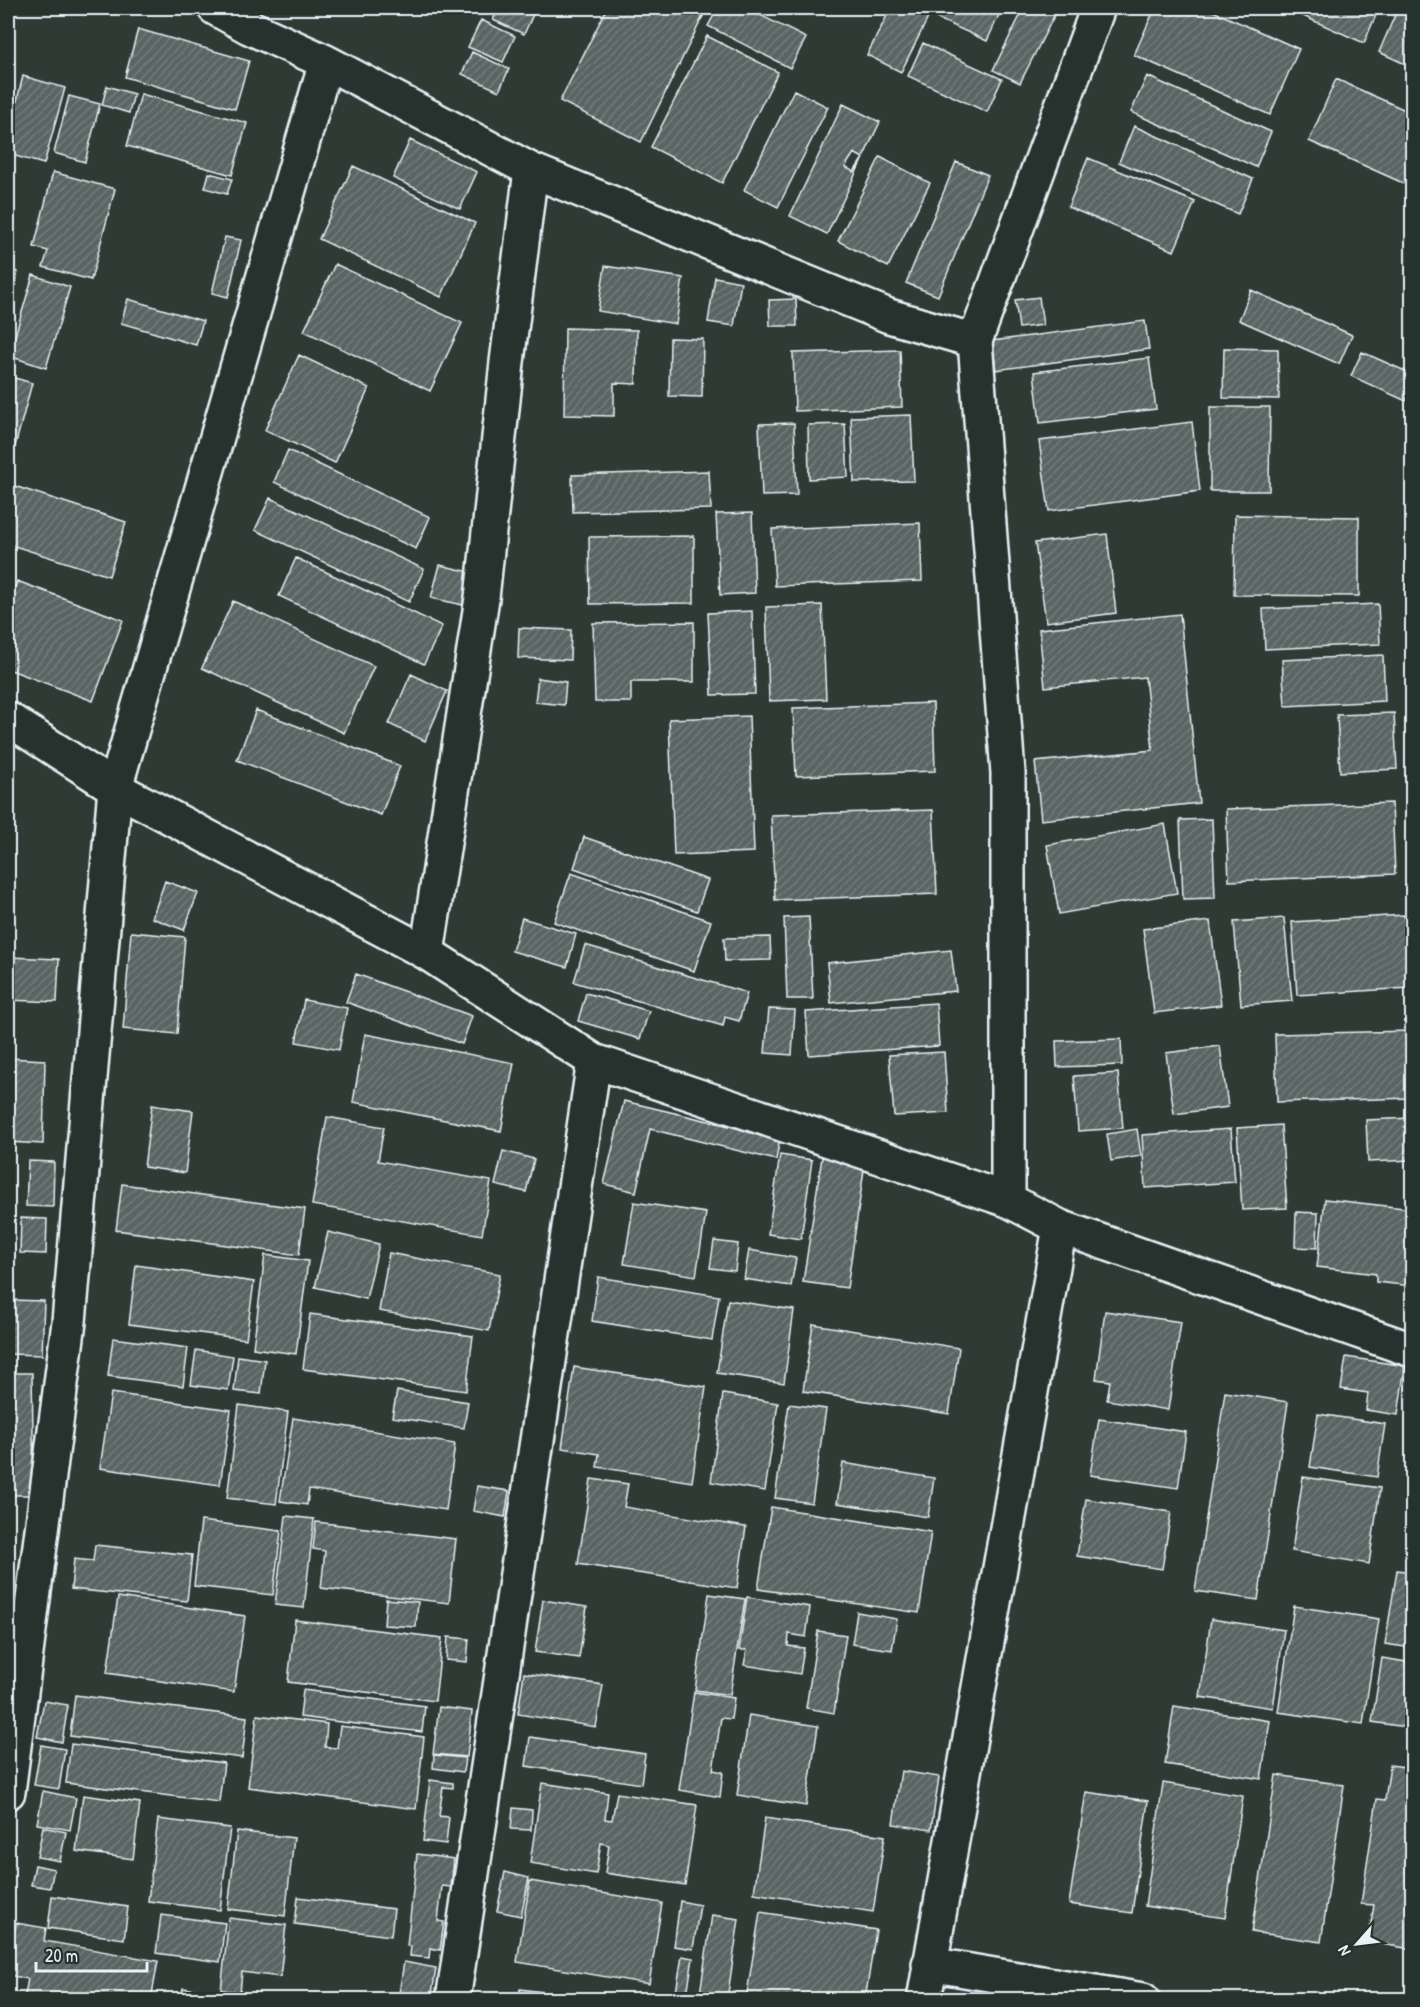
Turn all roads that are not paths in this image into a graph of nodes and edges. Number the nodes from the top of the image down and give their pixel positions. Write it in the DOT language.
graph roads {
  1 [pos="215,8"];
  2 [pos="1098,8"];
  3 [pos="326,62"];
  4 [pos="531,171"];
  5 [pos="975,341"];
  6 [pos="8,719"];
  7 [pos="115,788"];
  8 [pos="427,953"];
  9 [pos="594,1061"];
  10 [pos="1008,1200"];
  11 [pos="1060,1227"];
  12 [pos="1413,1350"];
  13 [pos="9,1773"];
  14 [pos="929,1964"];
  15 [pos="453,2000"];
  16 [pos="924,2000"];
  17 [pos="1143,2000"];
  1 -- 3 [label="street"];
  2 -- 5 [label="street"];
  3 -- 4 [label="street"];
  3 -- 7 [label="street"];
  4 -- 5 [label="street"];
  4 -- 8 [label="street"];
  5 -- 10 [label="street"];
  6 -- 7 [label="street"];
  7 -- 8 [label="street"];
  7 -- 13 [label="street"];
  8 -- 9 [label="street"];
  9 -- 10 [label="street"];
  9 -- 15 [label="street"];
  10 -- 11 [label="street"];
  11 -- 12 [label="street"];
  11 -- 14 [label="street"];
  14 -- 16 [label="street"];
  14 -- 17 [label="street"];
}
